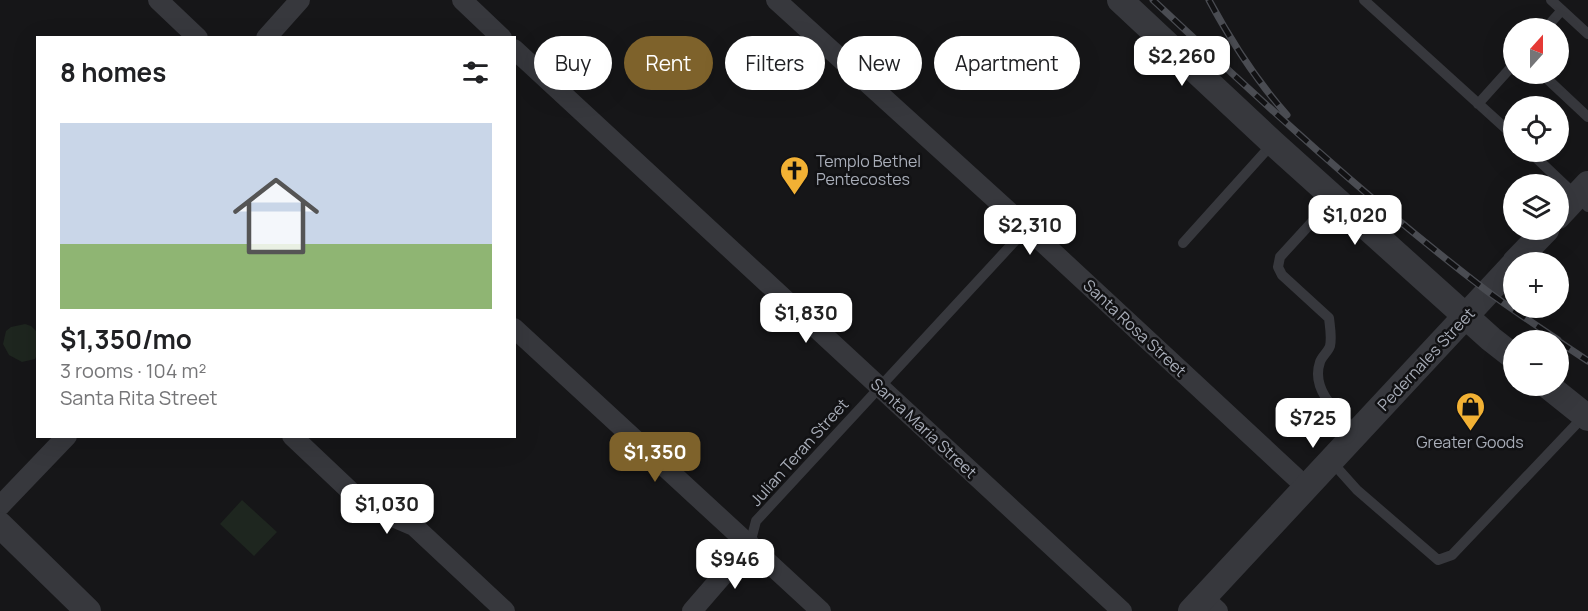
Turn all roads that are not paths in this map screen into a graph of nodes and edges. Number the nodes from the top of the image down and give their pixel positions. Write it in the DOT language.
graph roads {
  1 [pos="158,0"];
  2 [pos="300,0"];
  3 [pos="462,0"];
  4 [pos="776,0"];
  5 [pos="1120,0"];
  6 [pos="1364,0"];
  7 [pos="1551,0"];
  8 [pos="1562,10"];
  9 [pos="1555,18"];
  10 [pos="1588,34"];
  11 [pos="196,36"];
  12 [pos="268,36"];
  13 [pos="500,36"];
  14 [pos="516,51"];
  15 [pos="1503,76"];
  16 [pos="1553,84"];
  17 [pos="1478,104"];
  18 [pos="1588,117"];
  19 [pos="1503,126"];
  20 [pos="1273,143"];
  21 [pos="1542,162"];
  22 [pos="1584,196"];
  23 [pos="1334,198"];
  24 [pos="1569,208"];
  25 [pos="1027,228"];
  26 [pos="1536,240"];
  27 [pos="1183,243"];
  28 [pos="1525,252"];
  29 [pos="1503,275"];
  30 [pos="1466,316"];
  31 [pos="516,330"];
  32 [pos="1503,348"];
  33 [pos="880,386"];
  34 [pos="1561,396"];
  35 [pos="1587,417"];
  36 [pos="1357,432"];
  37 [pos="65,438"];
  38 [pos="294,438"];
  39 [pos="1331,461"];
  40 [pos="1306,487"];
  41 [pos="0,506"];
  42 [pos="0,525"];
  43 [pos="750,544"];
  44 [pos="1204,606"];
  45 [pos="88,611"];
  46 [pos="505,611"];
  47 [pos="692,611"];
  48 [pos="821,611"];
  49 [pos="1122,611"];
  1 -- 11 [label="street"];
  2 -- 12 [label="street"];
  3 -- 13 [label="street"];
  4 -- 25 [label="street, Santa Rosa Street"];
  5 -- 20 [label="street"];
  6 -- 17 [label="lane"];
  7 -- 8 [label="lane"];
  8 -- 9 [label="lane"];
  8 -- 10 [label="lane"];
  14 -- 33 [label="street, Santa Maria Street"];
  15 -- 17 [label="lane"];
  16 -- 18 [label="lane"];
  17 -- 19 [label="lane"];
  20 -- 23 [label="street"];
  20 -- 27 [label="lane"];
  21 -- 22 [label="lane"];
  22 -- 24 [label="street"];
  23 -- 30 [label="street"];
  23 -- 36 [label="lane"];
  25 -- 33 [label="lane, Julian Teran Street"];
  25 -- 40 [label="street, Santa Rosa Street"];
  26 -- 28 [label="street, Pedernales Street"];
  29 -- 30 [label="street, Pedernales Street"];
  30 -- 32 [label="street"];
  30 -- 36 [label="street, Pedernales Street"];
  31 -- 43 [label="street"];
  33 -- 43 [label="lane, Julian Teran Street"];
  33 -- 49 [label="street, Santa Maria Street"];
  34 -- 35 [label="street"];
  35 -- 39 [label="lane"];
  36 -- 39 [label="street, Pedernales Street"];
  37 -- 41 [label="street"];
  38 -- 46 [label="street"];
  39 -- 40 [label="street, Pedernales Street"];
  40 -- 44 [label="street, Pedernales Street"];
  42 -- 45 [label="street"];
  43 -- 47 [label="street"];
  43 -- 48 [label="street"];
}
